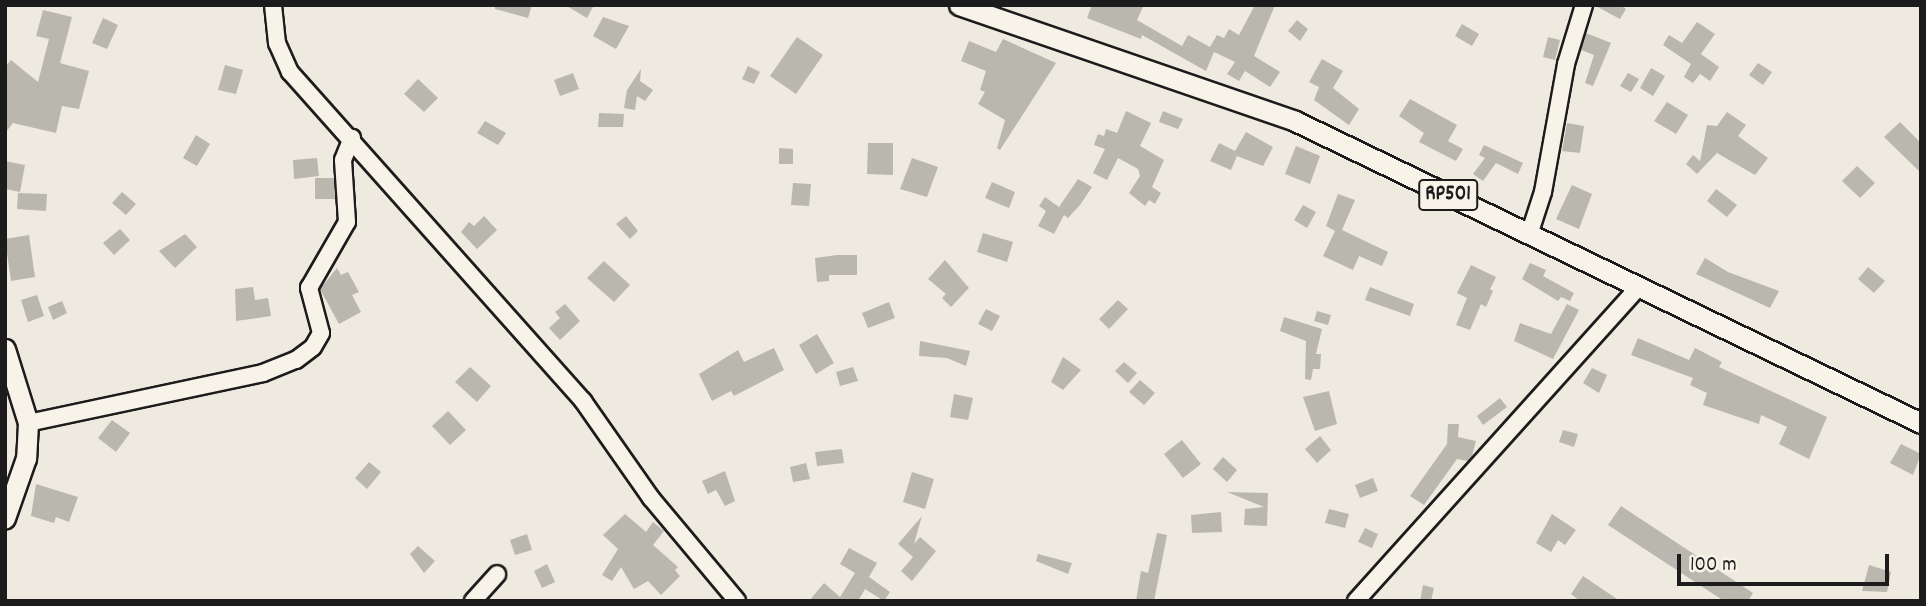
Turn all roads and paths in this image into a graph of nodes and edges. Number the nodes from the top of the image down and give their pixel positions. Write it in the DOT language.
graph roads {
  1 [pos="273,5"];
  2 [pos="959,5"];
  3 [pos="1584,5"];
  4 [pos="352,138"];
  5 [pos="1529,234"];
  6 [pos="1637,289"];
  7 [pos="5,349"];
  8 [pos="1921,423"];
  9 [pos="28,424"];
  10 [pos="5,518"];
  11 [pos="497,574"];
  12 [pos="473,601"];
  13 [pos="737,601"];
  14 [pos="1356,601"];
  1 -- 4 [label="street"];
  2 -- 5 [label="main road, RP501"];
  3 -- 5 [label="street"];
  4 -- 9 [label="street"];
  4 -- 13 [label="street"];
  5 -- 6 [label="main road, RP501"];
  6 -- 8 [label="main road, RP501"];
  6 -- 14 [label="street"];
  7 -- 9 [label="main road"];
  9 -- 10 [label="main road"];
  11 -- 12 [label="street"];
}
